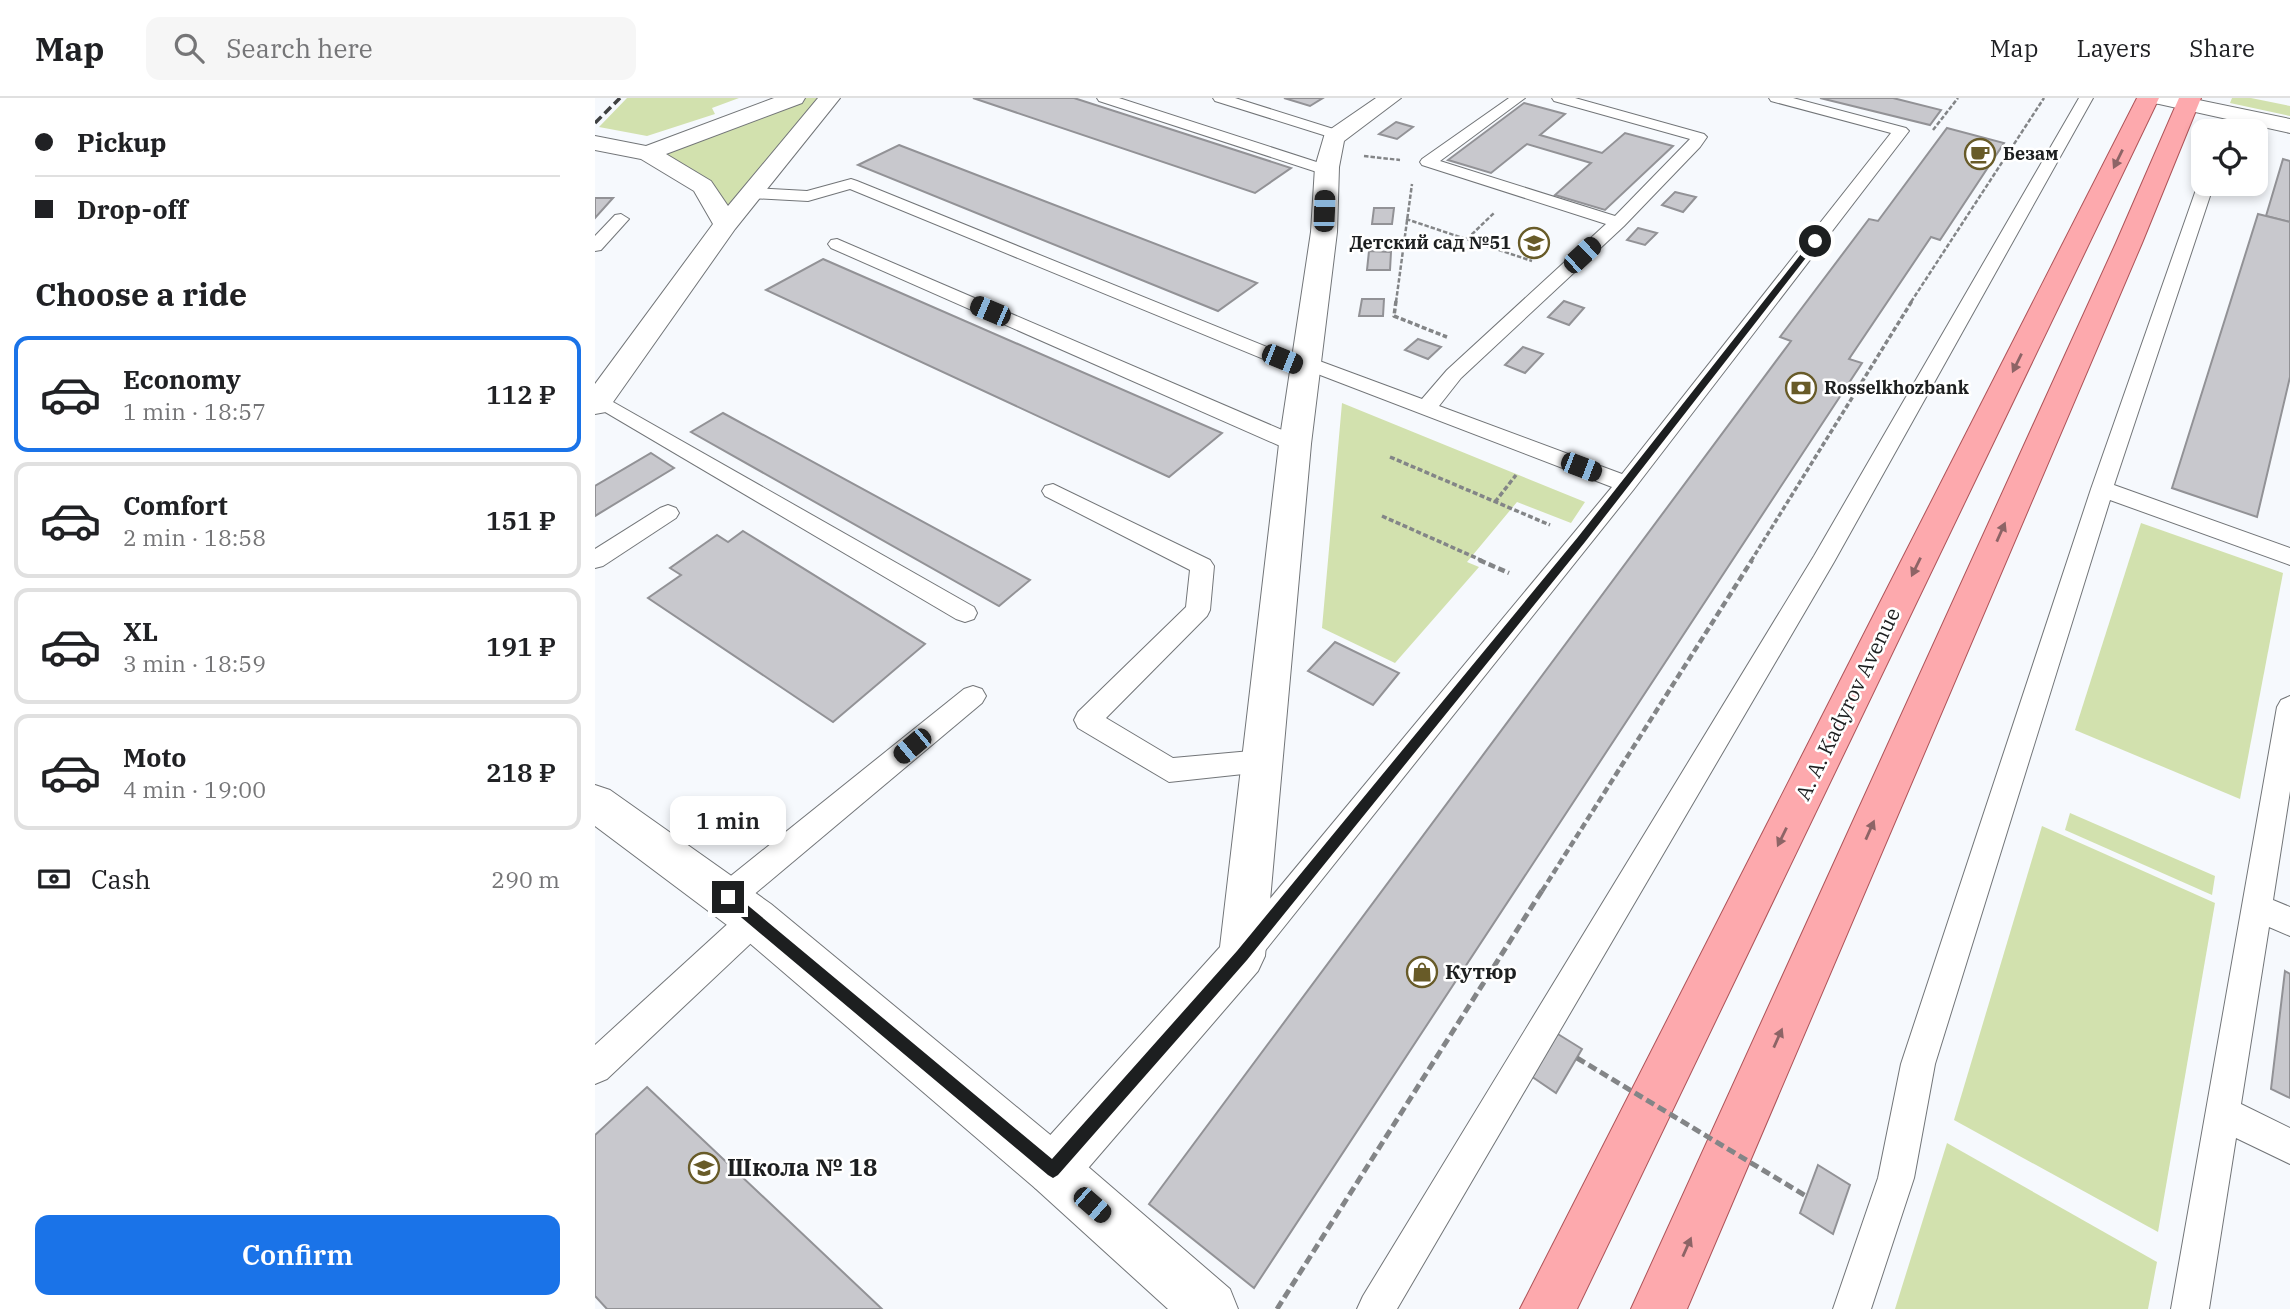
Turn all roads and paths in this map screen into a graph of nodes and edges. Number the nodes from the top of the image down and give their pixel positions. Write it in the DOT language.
graph roads {
  1 [pos="794,98"];
  2 [pos="829,98"];
  3 [pos="1104,98"];
  4 [pos="1220,98"];
  5 [pos="1390,98"];
  6 [pos="1518,98"];
  7 [pos="1559,98"];
  8 [pos="1776,98"];
  9 [pos="2044,98"];
  10 [pos="2086,98"];
  11 [pos="2148,98"];
  12 [pos="2179,100"];
  13 [pos="2225,119"];
  14 [pos="2268,125"];
  15 [pos="2290,126"];
  16 [pos="1338,135"];
  17 [pos="595,143"];
  18 [pos="648,153"];
  19 [pos="1326,170"];
  20 [pos="751,193"];
  21 [pos="2202,196"];
  22 [pos="621,219"];
  23 [pos="1406,219"];
  24 [pos="1618,222"];
  25 [pos="726,224"];
  26 [pos="837,244"];
  27 [pos="595,246"];
  28 [pos="1564,272"];
  29 [pos="1307,366"];
  30 [pos="597,403"];
  31 [pos="1426,408"];
  32 [pos="1295,444"];
  33 [pos="1390,457"];
  34 [pos="1626,484"];
  35 [pos="2102,489"];
  36 [pos="1053,491"];
  37 [pos="668,513"];
  38 [pos="1382,516"];
  39 [pos="1582,539"];
  40 [pos="2290,557"];
  41 [pos="595,560"];
  42 [pos="1542,588"];
  43 [pos="965,613"];
  44 [pos="973,696"];
  45 [pos="2290,707"];
  46 [pos="2287,742"];
  47 [pos="1262,761"];
  48 [pos="595,803"];
  49 [pos="741,908"];
  50 [pos="2257,908"];
  51 [pos="2290,922"];
  52 [pos="1242,956"];
  53 [pos="1577,1058"];
  54 [pos="595,1067"];
  55 [pos="2223,1113"];
  56 [pos="2290,1147"];
  57 [pos="1053,1170"];
  58 [pos="1806,1196"];
  59 [pos="1210,1309"];
  60 [pos="1276,1309"];
  61 [pos="1376,1309"];
  62 [pos="1548,1309"];
  63 [pos="1659,1309"];
  64 [pos="1852,1309"];
  65 [pos="2190,1309"];
  1 -- 18 [label="street"];
  2 -- 20 [label="street"];
  3 -- 19 [label="lane"];
  4 -- 16 [label="lane"];
  5 -- 16 [label="street"];
  6 -- 24 [label="lane"];
  7 -- 24 [label="lane"];
  8 -- 34 [label="lane"];
  9 -- 60 [label="path"];
  10 -- 61 [label="lane"];
  11 -- 62 [label="main road, A. A. Kadyrov Avenue, one-way"];
  12 -- 13 [label="street"];
  63 -- 12 [label="main road, one-way"];
  14 -- 15 [label="street"];
  16 -- 19 [label="street"];
  17 -- 18 [label="street"];
  18 -- 25 [label="street"];
  19 -- 29 [label="street"];
  20 -- 25 [label="street"];
  20 -- 29 [label="lane"];
  21 -- 35 [label="lane"];
  22 -- 27 [label="lane"];
  23 -- 28 [label="path"];
  24 -- 28 [label="lane"];
  25 -- 30 [label="street"];
  26 -- 32 [label="lane"];
  28 -- 31 [label="lane"];
  29 -- 31 [label="lane"];
  29 -- 32 [label="street"];
  30 -- 43 [label="lane"];
  31 -- 34 [label="lane"];
  32 -- 47 [label="street"];
  33 -- 39 [label="path"];
  34 -- 39 [label="lane"];
  35 -- 40 [label="lane"];
  35 -- 64 [label="lane"];
  36 -- 47 [label="lane"];
  37 -- 41 [label="lane"];
  38 -- 42 [label="path"];
  39 -- 42 [label="lane"];
  42 -- 52 [label="lane"];
  44 -- 49 [label="lane"];
  45 -- 46 [label="lane"];
  46 -- 50 [label="lane"];
  47 -- 52 [label="street"];
  48 -- 49 [label="street"];
  49 -- 54 [label="lane"];
  49 -- 57 [label="street"];
  50 -- 51 [label="lane"];
  50 -- 55 [label="lane"];
  52 -- 57 [label="street"];
  53 -- 58 [label="path, bridge"];
  55 -- 56 [label="lane"];
  55 -- 65 [label="lane"];
  57 -- 59 [label="street"];
}
